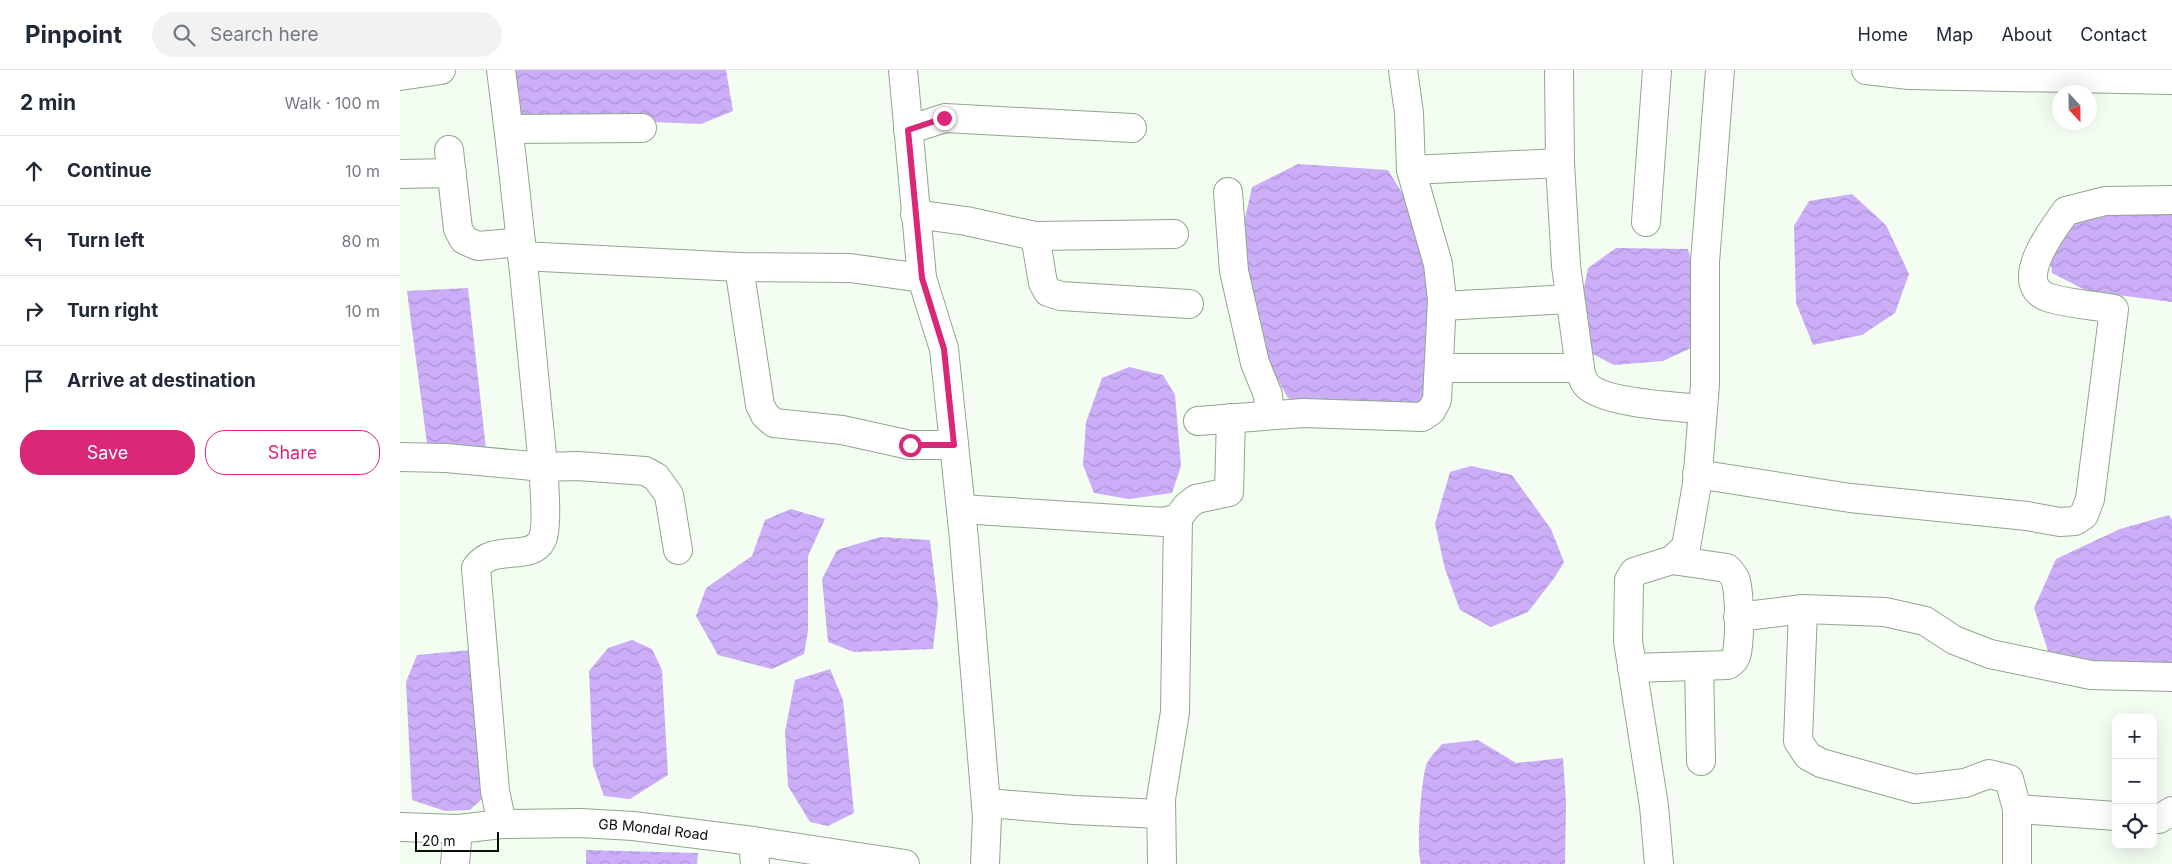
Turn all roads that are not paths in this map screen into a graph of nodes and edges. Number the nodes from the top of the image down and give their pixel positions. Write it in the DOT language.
graph roads {
  1 [pos="441,70"];
  2 [pos="501,70"];
  3 [pos="903,70"];
  4 [pos="1403,70"];
  5 [pos="1559,70"];
  6 [pos="1658,70"];
  7 [pos="1720,70"];
  8 [pos="1866,70"];
  9 [pos="2029,74"];
  10 [pos="400,76"];
  11 [pos="2172,80"];
  12 [pos="642,128"];
  13 [pos="1132,128"];
  14 [pos="509,129"];
  15 [pos="908,130"];
  16 [pos="1560,163"];
  17 [pos="1411,170"];
  18 [pos="400,174"];
  19 [pos="1228,192"];
  20 [pos="2172,200"];
  21 [pos="915,214"];
  22 [pos="1646,222"];
  23 [pos="1174,234"];
  24 [pos="1036,236"];
  25 [pos="521,249"];
  26 [pos="739,267"];
  27 [pos="922,278"];
  28 [pos="1570,299"];
  29 [pos="1189,304"];
  30 [pos="1442,306"];
  31 [pos="1439,368"];
  32 [pos="1580,368"];
  33 [pos="1703,409"];
  34 [pos="1270,415"];
  35 [pos="1231,418"];
  36 [pos="1198,421"];
  37 [pos="954,445"];
  38 [pos="400,458"];
  39 [pos="543,467"];
  40 [pos="1698,474"];
  41 [pos="961,509"];
  42 [pos="1178,518"];
  43 [pos="678,550"];
  44 [pos="1672,560"];
  45 [pos="1803,609"];
  46 [pos="1738,617"];
  47 [pos="1699,666"];
  48 [pos="1632,668"];
  49 [pos="2172,677"];
  50 [pos="1701,761"];
  51 [pos="986,803"];
  52 [pos="2017,809"];
  53 [pos="2172,811"];
  54 [pos="1161,814"];
  55 [pos="2112,816"];
  56 [pos="2157,819"];
  57 [pos="502,824"];
  58 [pos="400,828"];
  59 [pos="458,828"];
  60 [pos="754,852"];
  61 [pos="890,862"];
  62 [pos="455,864"];
  63 [pos="985,864"];
  64 [pos="1162,864"];
  65 [pos="1659,864"];
  66 [pos="2017,864"];
  1 -- 10 [label="street"];
  2 -- 14 [label="street"];
  3 -- 15 [label="street"];
  4 -- 17 [label="street"];
  5 -- 16 [label="street"];
  6 -- 22 [label="street"];
  7 -- 33 [label="street"];
  8 -- 9 [label="street"];
  9 -- 11 [label="street"];
  12 -- 14 [label="street"];
  13 -- 15 [label="street"];
  14 -- 25 [label="street"];
  15 -- 21 [label="street"];
  16 -- 17 [label="street"];
  16 -- 28 [label="street"];
  17 -- 30 [label="street"];
  18 -- 25 [label="street"];
  19 -- 34 [label="street"];
  20 -- 40 [label="street"];
  21 -- 24 [label="street"];
  21 -- 27 [label="street"];
  23 -- 24 [label="street"];
  24 -- 29 [label="street"];
  25 -- 26 [label="street"];
  25 -- 39 [label="street"];
  26 -- 27 [label="street"];
  26 -- 37 [label="street"];
  27 -- 37 [label="street"];
  28 -- 30 [label="street"];
  28 -- 32 [label="street"];
  30 -- 31 [label="street"];
  31 -- 32 [label="street"];
  31 -- 34 [label="street"];
  32 -- 33 [label="street"];
  33 -- 40 [label="street"];
  34 -- 35 [label="street"];
  35 -- 36 [label="street"];
  35 -- 42 [label="street"];
  37 -- 41 [label="street"];
  38 -- 39 [label="street"];
  39 -- 43 [label="street"];
  39 -- 57 [label="street"];
  40 -- 44 [label="street"];
  41 -- 42 [label="street"];
  41 -- 51 [label="street"];
  42 -- 54 [label="street"];
  44 -- 46 [label="street"];
  44 -- 48 [label="street"];
  45 -- 46 [label="street"];
  45 -- 49 [label="street"];
  45 -- 52 [label="street"];
  46 -- 47 [label="street"];
  47 -- 48 [label="street"];
  47 -- 50 [label="street"];
  48 -- 65 [label="street"];
  51 -- 54 [label="street"];
  51 -- 63 [label="street"];
  52 -- 55 [label="street"];
  52 -- 66 [label="street"];
  53 -- 56 [label="street"];
  54 -- 64 [label="street"];
  57 -- 59 [label="street, GB Mondal Road"];
  57 -- 60 [label="street, GB Mondal Road"];
  58 -- 59 [label="street, GB Mondal Road"];
  59 -- 62 [label="street"];
  60 -- 61 [label="street, GB Mondal Road"];
}
